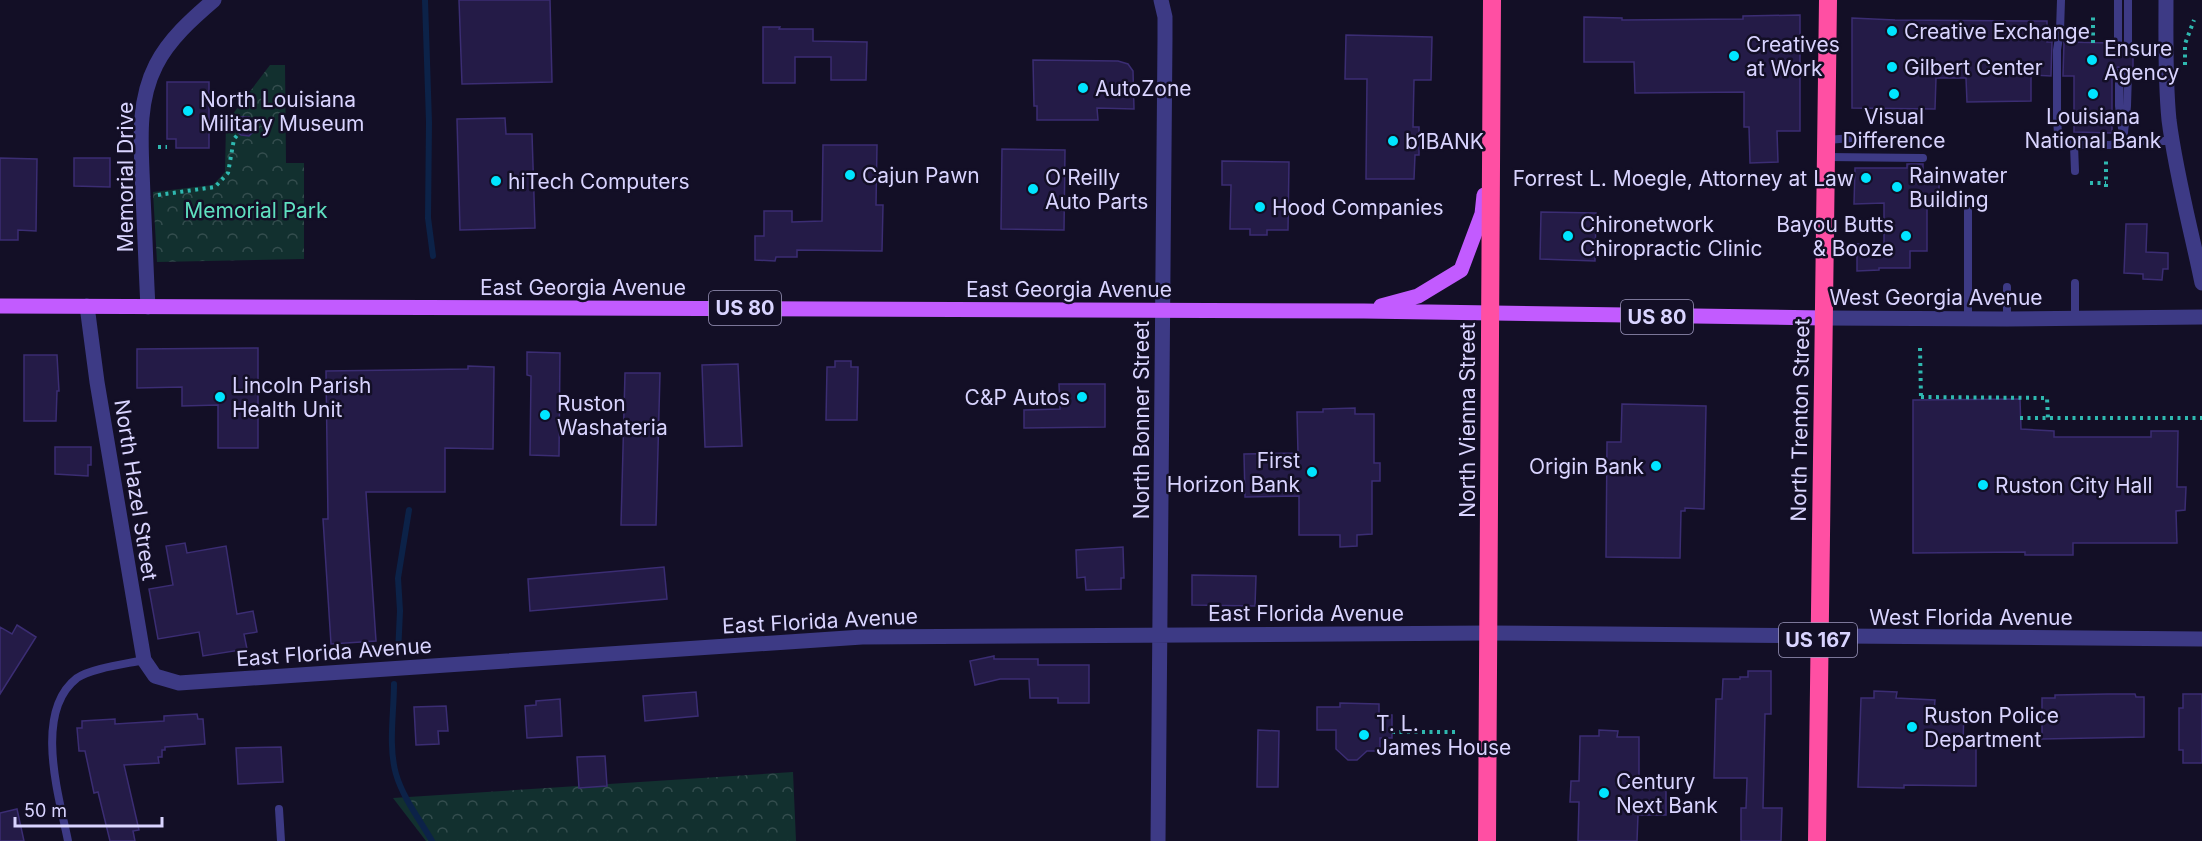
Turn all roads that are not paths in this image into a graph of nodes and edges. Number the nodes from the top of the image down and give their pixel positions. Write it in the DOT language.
graph roads {
  1 [pos="214,0"];
  2 [pos="1161,0"];
  3 [pos="1492,0"];
  4 [pos="1828,0"];
  5 [pos="2061,0"];
  6 [pos="2118,0"];
  7 [pos="2128,0"];
  8 [pos="2166,0"];
  9 [pos="2118,45"];
  10 [pos="2128,45"];
  11 [pos="2123,73"];
  12 [pos="1852,138"];
  13 [pos="2124,141"];
  14 [pos="2172,141"];
  15 [pos="1491,144"];
  16 [pos="2074,145"];
  17 [pos="1827,149"];
  18 [pos="1923,158"];
  19 [pos="2075,171"];
  20 [pos="1968,211"];
  21 [pos="2075,283"];
  22 [pos="2202,283"];
  23 [pos="2007,287"];
  24 [pos="0,306"];
  25 [pos="87,306"];
  26 [pos="148,308"];
  27 [pos="1162,310"];
  28 [pos="1364,311"];
  29 [pos="1490,314"];
  30 [pos="2202,316"];
  31 [pos="2074,317"];
  32 [pos="1824,318"];
  33 [pos="1968,319"];
  34 [pos="2007,319"];
  35 [pos="1489,633"];
  36 [pos="1160,634"];
  37 [pos="1818,636"];
  38 [pos="2202,639"];
  39 [pos="144,660"];
  40 [pos="155,676"];
  41 [pos="279,809"];
  42 [pos="68,841"];
  43 [pos="281,841"];
  44 [pos="1158,841"];
  45 [pos="1487,841"];
  46 [pos="1817,841"];
  1 -- 26 [label="street, Memorial Drive"];
  2 -- 27 [label="street, North Bonner Street"];
  3 -- 15 [label="highway, North Vienna Street"];
  4 -- 17 [label="highway, North Trenton Street"];
  5 -- 16 [label="lane"];
  6 -- 9 [label="lane"];
  7 -- 10 [label="lane"];
  8 -- 14 [label="street"];
  11 -- 13 [label="lane"];
  12 -- 17 [label="lane"];
  13 -- 14 [label="lane"];
  13 -- 16 [label="lane"];
  14 -- 22 [label="street"];
  15 -- 28 [label="main road"];
  15 -- 29 [label="highway, North Vienna Street"];
  16 -- 19 [label="lane"];
  17 -- 18 [label="lane"];
  17 -- 32 [label="highway, North Trenton Street"];
  20 -- 33 [label="lane"];
  21 -- 31 [label="lane"];
  23 -- 34 [label="lane"];
  24 -- 25 [label="main road, East Georgia Avenue / US 80"];
  25 -- 26 [label="main road, East Georgia Avenue / US 80"];
  25 -- 39 [label="street, North Hazel Street"];
  26 -- 27 [label="main road, East Georgia Avenue / US 80"];
  27 -- 28 [label="main road, East Georgia Avenue / US 80"];
  27 -- 36 [label="street, North Bonner Street"];
  28 -- 29 [label="main road, East Georgia Avenue / US 80"];
  29 -- 32 [label="main road, West Georgia Avenue / US 80"];
  29 -- 35 [label="highway, North Vienna Street"];
  30 -- 31 [label="street, West Georgia Avenue"];
  31 -- 34 [label="street, West Georgia Avenue"];
  32 -- 33 [label="street, West Georgia Avenue"];
  32 -- 37 [label="highway, North Trenton Street / US 167"];
  33 -- 34 [label="street, West Georgia Avenue"];
  35 -- 36 [label="street, East Florida Avenue"];
  35 -- 37 [label="street, West Florida Avenue"];
  35 -- 45 [label="highway, North Vienna Street"];
  36 -- 40 [label="street, East Florida Avenue"];
  36 -- 44 [label="street, North Bonner Street"];
  37 -- 38 [label="street, West Florida Avenue"];
  37 -- 46 [label="highway, North Trenton Street / US 167"];
  39 -- 40 [label="street, North Hazel Street"];
  39 -- 42 [label="lane"];
  41 -- 43 [label="lane"];
}
